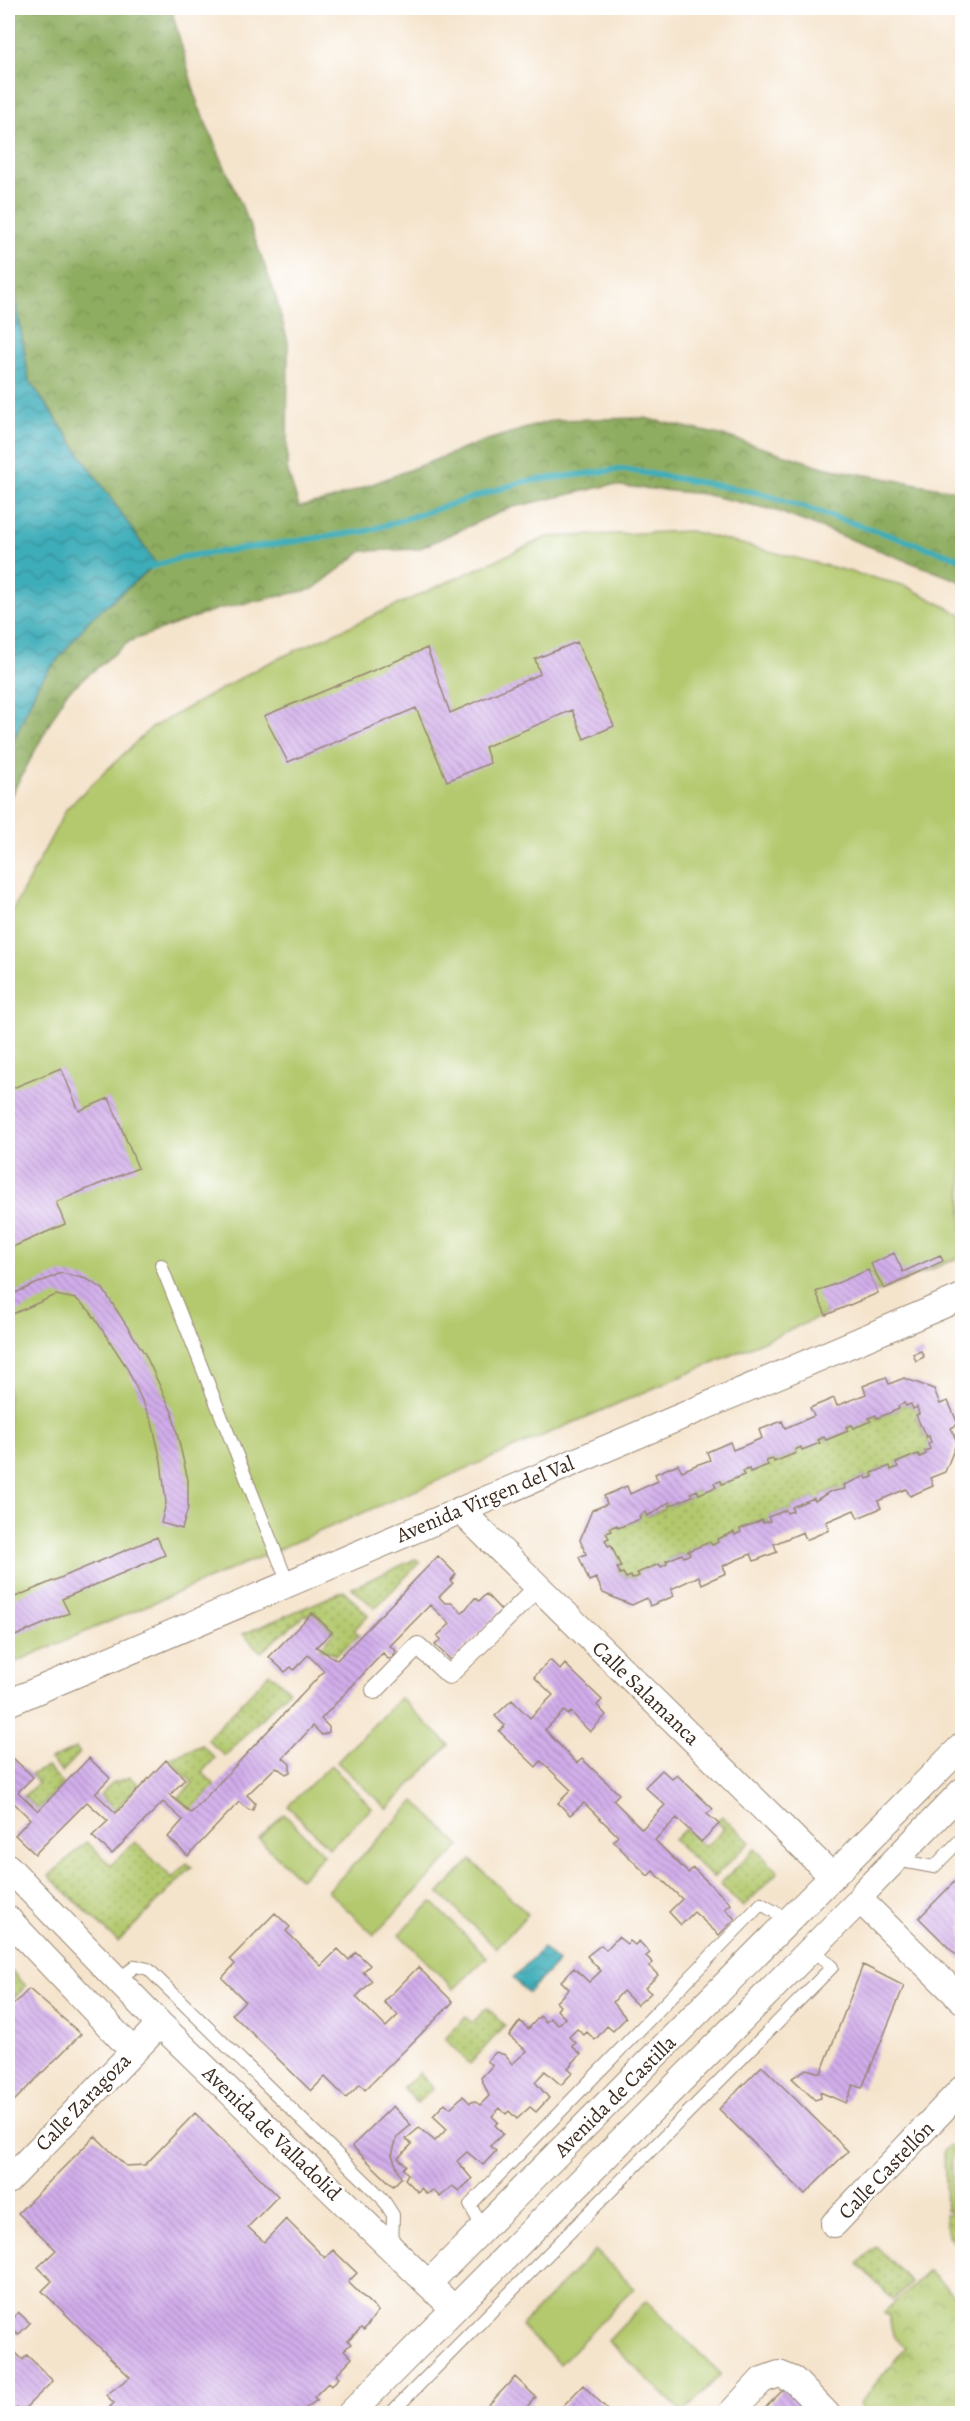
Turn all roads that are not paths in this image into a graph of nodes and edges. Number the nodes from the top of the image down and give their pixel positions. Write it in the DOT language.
graph roads {
  1 [pos="161,1265"];
  2 [pos="963,1297"];
  3 [pos="460,1510"];
  4 [pos="288,1583"];
  5 [pos="538,1587"];
  6 [pos="375,1690"];
  7 [pos="8,1703"];
  8 [pos="963,1746"];
  9 [pos="963,1791"];
  10 [pos="963,1838"];
  11 [pos="895,1860"];
  12 [pos="8,1868"];
  13 [pos="835,1876"];
  14 [pos="859,1898"];
  15 [pos="8,1920"];
  16 [pos="811,1947"];
  17 [pos="117,1980"];
  18 [pos="963,2000"];
  19 [pos="91,2007"];
  20 [pos="160,2024"];
  21 [pos="133,2051"];
  22 [pos="963,2089"];
  23 [pos="8,2181"];
  24 [pos="834,2224"];
  25 [pos="392,2247"];
  26 [pos="428,2284"];
  27 [pos="449,2329"];
  28 [pos="350,2414"];
  29 [pos="390,2414"];
  30 [pos="730,2414"];
  31 [pos="827,2414"];
  1 -- 4 [label="lane"];
  2 -- 3 [label="street, Avenida Virgen del Val"];
  3 -- 4 [label="street, Avenida Virgen del Val"];
  3 -- 5 [label="street, Calle Salamanca"];
  4 -- 7 [label="street, Avenida Virgen del Val"];
  5 -- 6 [label="street"];
  5 -- 13 [label="street, Calle Salamanca"];
  8 -- 13 [label="street, Avenida de Castilla"];
  9 -- 11 [label="street, Avenida de Castilla"];
  10 -- 11 [label="lane"];
  11 -- 14 [label="street, Avenida de Castilla"];
  12 -- 17 [label="street, Avenida de Valladolid"];
  13 -- 14 [label="street"];
  13 -- 26 [label="street, Avenida de Castilla"];
  14 -- 16 [label="street, Avenida de Castilla"];
  14 -- 18 [label="street"];
  15 -- 19 [label="street"];
  16 -- 27 [label="street, Avenida de Castilla"];
  16 -- 27 [label="lane"];
  17 -- 19 [label="street"];
  17 -- 20 [label="street, Avenida de Valladolid"];
  17 -- 25 [label="lane"];
  19 -- 21 [label="street"];
  20 -- 21 [label="street, Calle Zaragoza"];
  20 -- 25 [label="street, Avenida de Valladolid"];
  21 -- 23 [label="street, Calle Zaragoza"];
  22 -- 24 [label="street, Calle Castellón"];
  25 -- 26 [label="street, Avenida de Valladolid"];
  26 -- 27 [label="street"];
  27 -- 28 [label="street, Avenida de Castilla"];
  27 -- 29 [label="lane"];
  30 -- 31 [label="street"];
}
